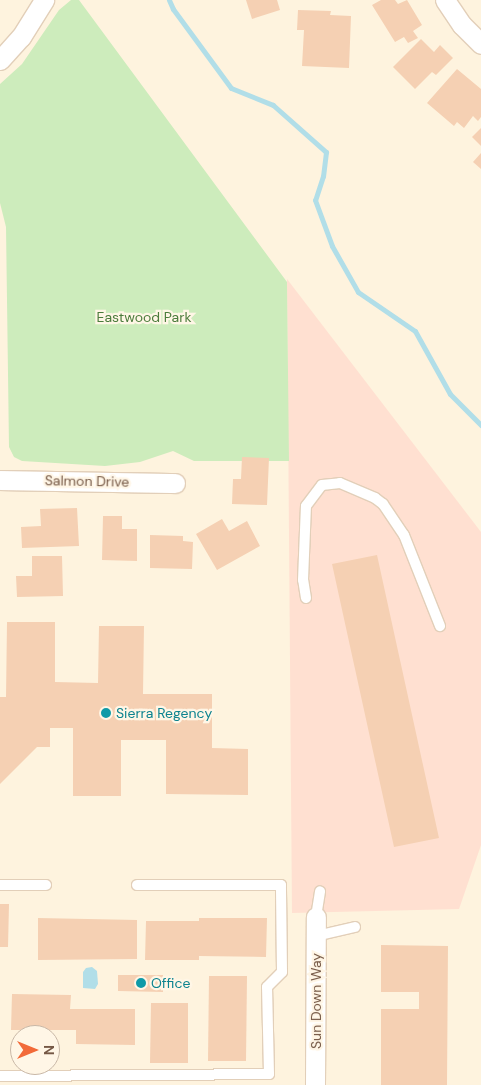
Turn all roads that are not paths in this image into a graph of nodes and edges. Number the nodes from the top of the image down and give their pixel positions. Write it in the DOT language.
graph roads {
  1 [pos="44,0"];
  2 [pos="444,0"];
  3 [pos="481,44"];
  4 [pos="0,60"];
  5 [pos="0,480"];
  6 [pos="174,483"];
  7 [pos="306,598"];
  8 [pos="440,626"];
  9 [pos="0,885"];
  10 [pos="46,885"];
  11 [pos="136,885"];
  12 [pos="320,891"];
  13 [pos="316,917"];
  14 [pos="355,927"];
  15 [pos="316,936"];
  16 [pos="0,1076"];
  17 [pos="315,1085"];
  1 -- 4 [label="street"];
  2 -- 3 [label="street"];
  5 -- 6 [label="street, Salmon Drive"];
  7 -- 8 [label="lane"];
  9 -- 10 [label="lane"];
  11 -- 16 [label="lane"];
  12 -- 13 [label="lane"];
  13 -- 15 [label="street, Sun Down Way"];
  14 -- 15 [label="lane"];
  15 -- 17 [label="street, Sun Down Way"];
}
